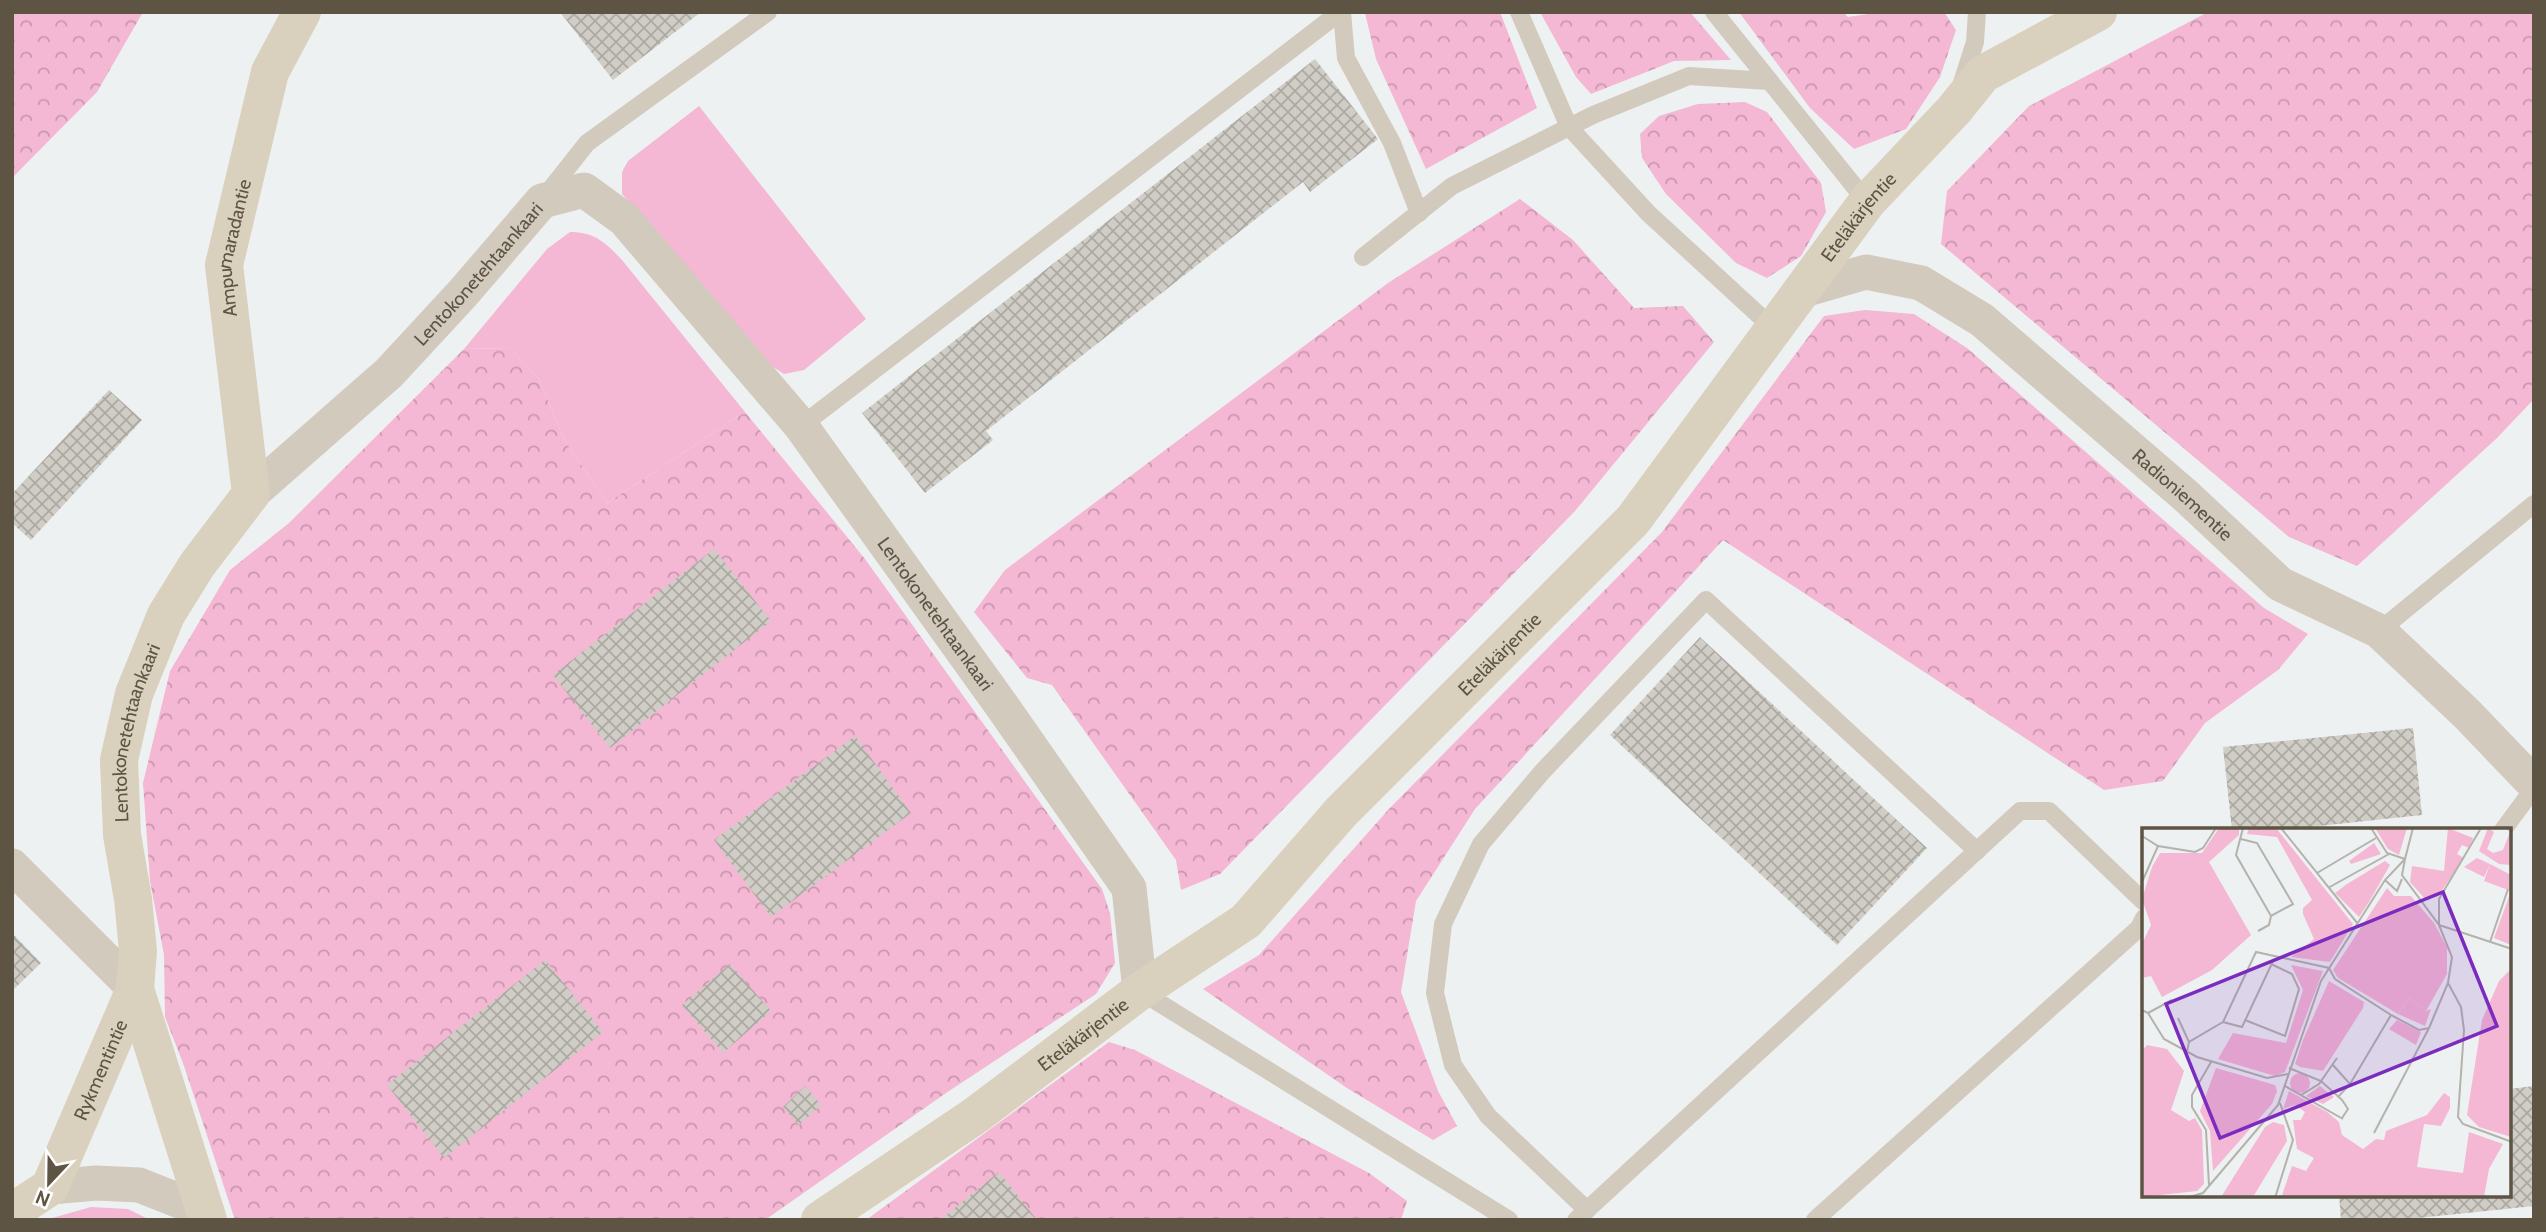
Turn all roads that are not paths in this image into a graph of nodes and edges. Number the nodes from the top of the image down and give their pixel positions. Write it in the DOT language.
graph roads {
  1 [pos="302,12"];
  2 [pos="768,12"];
  3 [pos="1341,12"];
  4 [pos="1519,12"];
  5 [pos="1714,12"];
  6 [pos="1977,12"];
  7 [pos="2098,12"];
  8 [pos="1769,81"];
  9 [pos="1954,110"];
  10 [pos="1569,127"];
  11 [pos="542,201"];
  12 [pos="1867,202"];
  13 [pos="1419,213"];
  14 [pos="1363,257"];
  15 [pos="1804,290"];
  16 [pos="1775,330"];
  17 [pos="802,426"];
  18 [pos="251,494"];
  19 [pos="2534,504"];
  20 [pos="2379,631"];
  21 [pos="2534,786"];
  22 [pos="2504,828"];
  23 [pos="1977,851"];
  24 [pos="12,866"];
  25 [pos="2142,900"];
  26 [pos="2142,922"];
  27 [pos="135,989"];
  28 [pos="1140,991"];
  29 [pos="50,1187"];
  30 [pos="12,1212"];
  31 [pos="1581,1215"];
  32 [pos="207,1216"];
  33 [pos="820,1220"];
  34 [pos="1509,1220"];
  35 [pos="1815,1220"];
  1 -- 18 [label="street, Ampumaradantie"];
  2 -- 11 [label="lane"];
  3 -- 13 [label="lane"];
  3 -- 17 [label="lane"];
  4 -- 10 [label="lane"];
  5 -- 8 [label="lane"];
  6 -- 9 [label="lane"];
  7 -- 9 [label="street, Eteläkärjentie"];
  8 -- 10 [label="lane"];
  8 -- 12 [label="lane"];
  9 -- 12 [label="street, Eteläkärjentie"];
  10 -- 13 [label="lane"];
  10 -- 16 [label="lane"];
  11 -- 17 [label="street, Lentokonetehtaankaari"];
  11 -- 18 [label="street, Lentokonetehtaankaari"];
  12 -- 15 [label="street, Eteläkärjentie"];
  13 -- 14 [label="lane"];
  15 -- 16 [label="street, Eteläkärjentie"];
  15 -- 20 [label="street, Radioniementie"];
  16 -- 28 [label="street, Eteläkärjentie"];
  17 -- 28 [label="street, Lentokonetehtaankaari"];
  18 -- 27 [label="street, Lentokonetehtaankaari"];
  19 -- 20 [label="lane"];
  20 -- 21 [label="street, Radioniementie"];
  21 -- 22 [label="lane"];
  23 -- 25 [label="lane"];
  23 -- 31 [label="lane"];
  23 -- 31 [label="lane"];
  24 -- 27 [label="street"];
  26 -- 35 [label="lane"];
  27 -- 29 [label="street, Rykmentintie"];
  27 -- 32 [label="street, Lentokonetehtaankaari"];
  28 -- 33 [label="street, Eteläkärjentie"];
  28 -- 34 [label="lane"];
  29 -- 30 [label="street"];
  29 -- 32 [label="street"];
}
